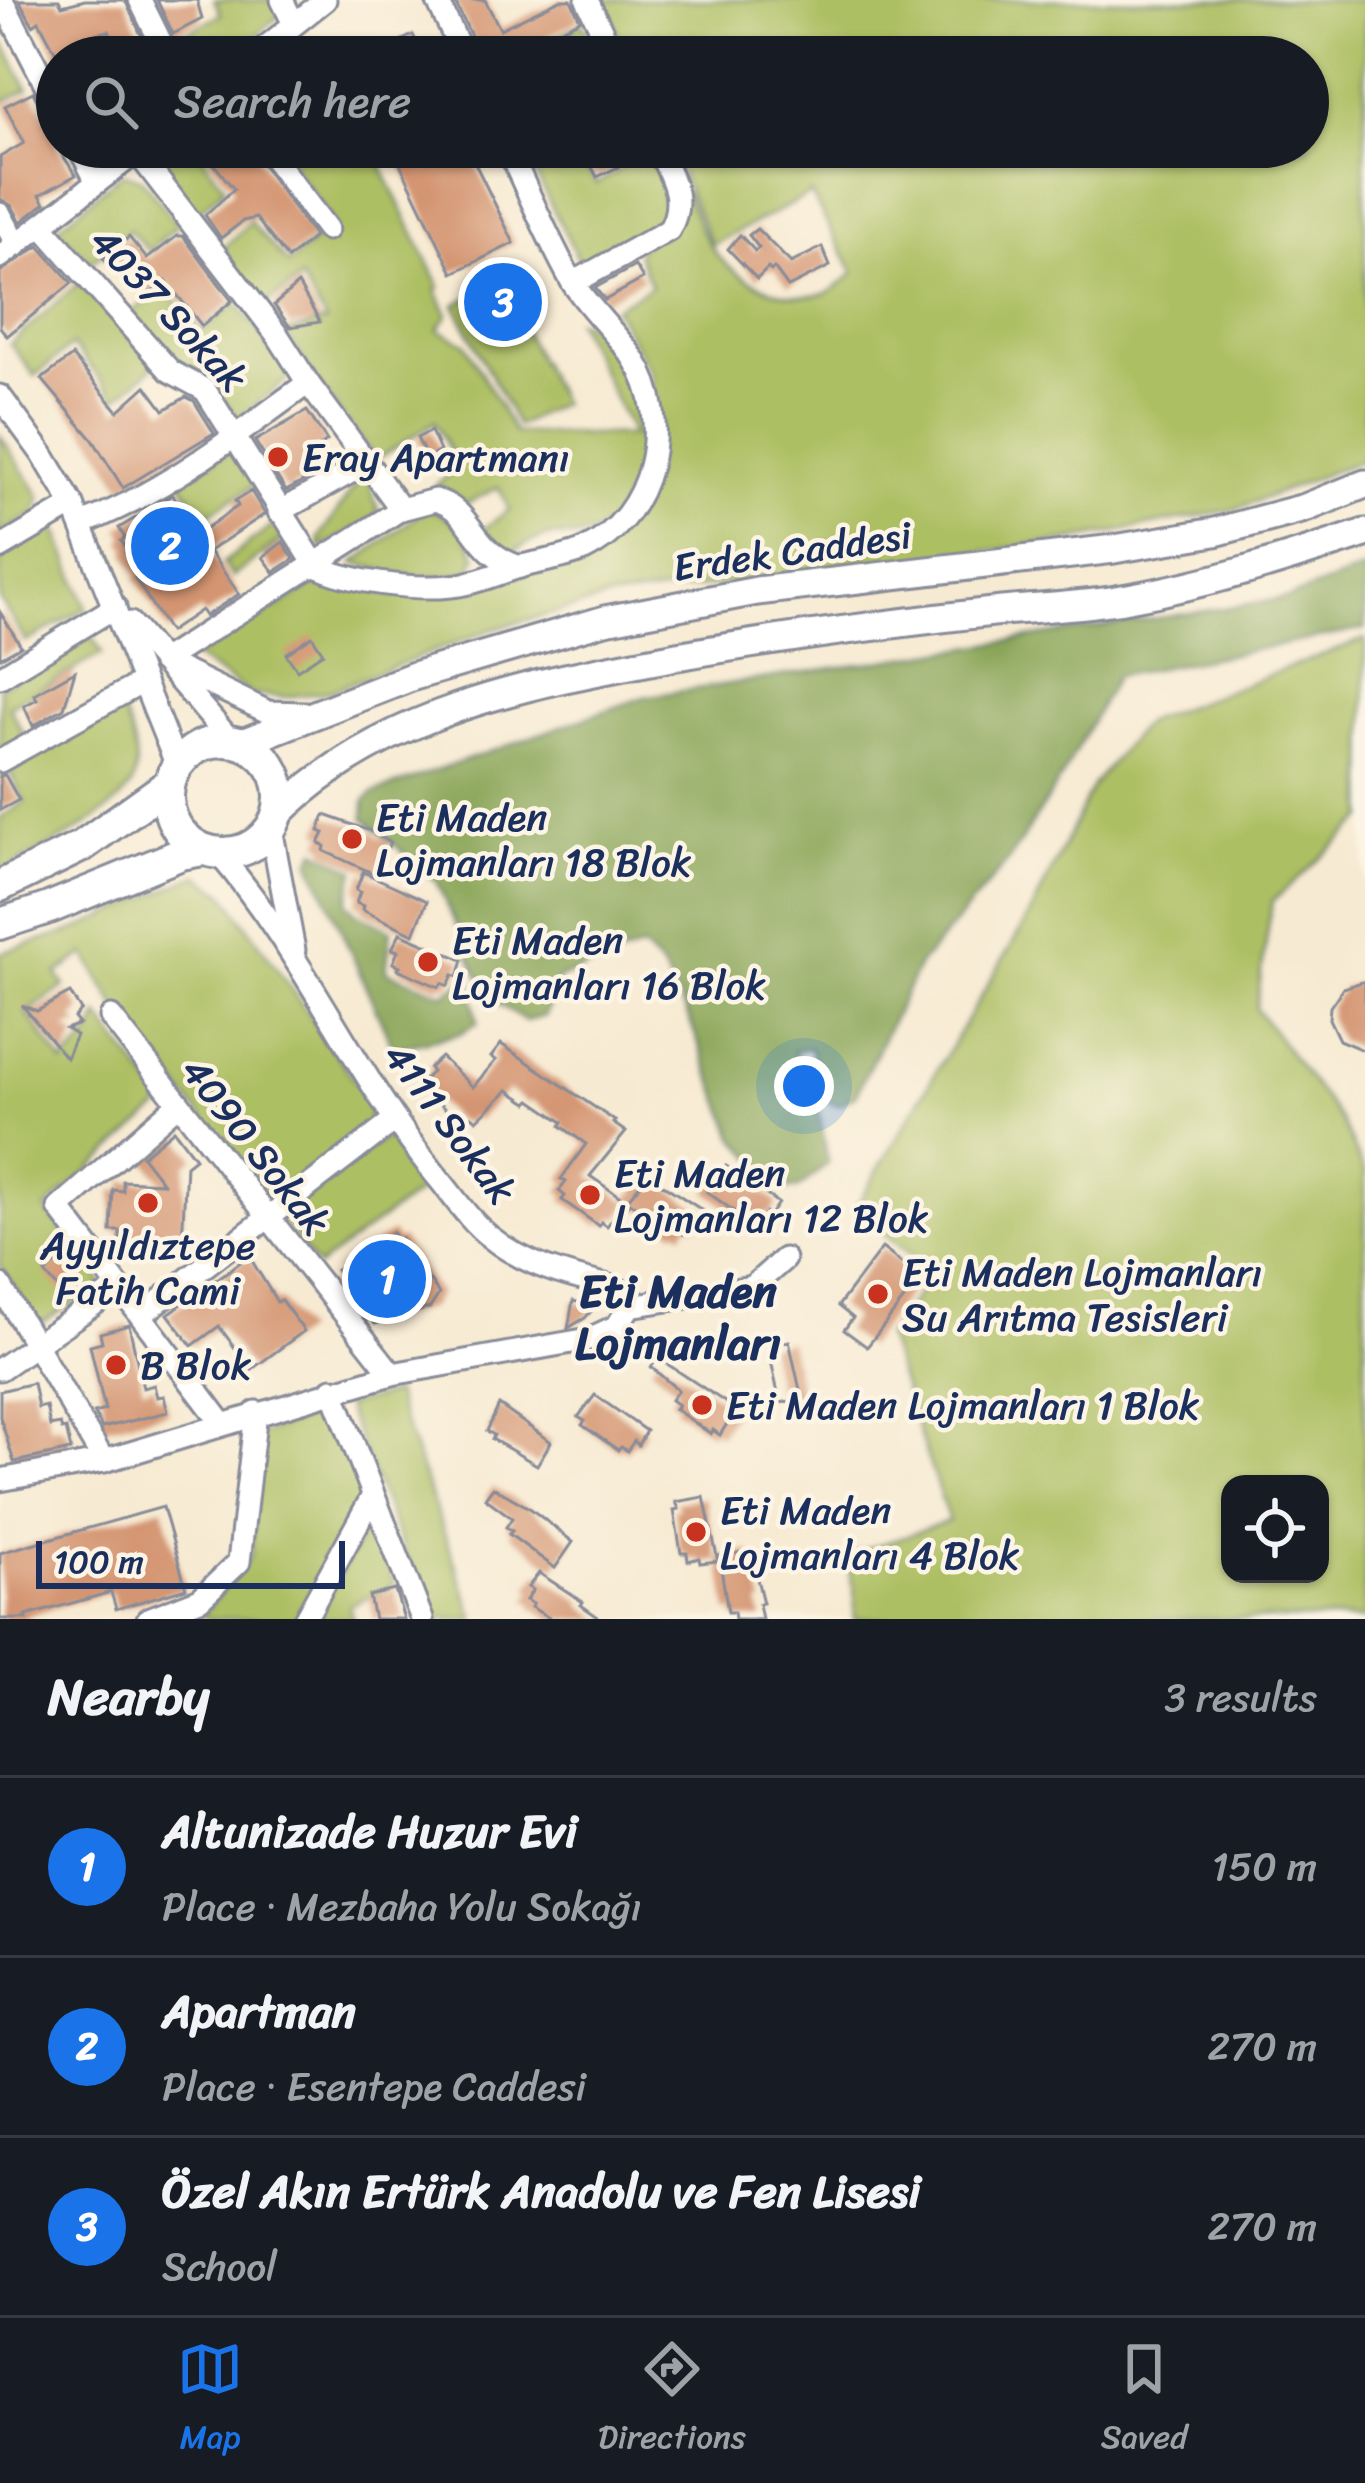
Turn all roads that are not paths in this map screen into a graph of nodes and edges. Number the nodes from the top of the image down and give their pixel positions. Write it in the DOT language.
graph roads {
  1 [pos="2,0"];
  2 [pos="140,0"];
  3 [pos="282,0"];
  4 [pos="325,0"];
  5 [pos="436,0"];
  6 [pos="586,0"];
  7 [pos="293,22"];
  8 [pos="158,36"];
  9 [pos="277,36"];
  10 [pos="454,36"];
  11 [pos="604,36"];
  12 [pos="36,66"];
  13 [pos="90,168"];
  14 [pos="115,168"];
  15 [pos="154,168"];
  16 [pos="281,168"];
  17 [pos="517,168"];
  18 [pos="667,168"];
  19 [pos="97,182"];
  20 [pos="0,214"];
  21 [pos="42,226"];
  22 [pos="327,229"];
  23 [pos="8,251"];
  24 [pos="573,283"];
  25 [pos="308,382"];
  26 [pos="1,399"];
  27 [pos="234,436"];
  28 [pos="367,463"];
  29 [pos="1365,484"];
  30 [pos="401,509"];
  31 [pos="279,512"];
  32 [pos="77,515"];
  33 [pos="1365,533"];
  34 [pos="0,548"];
  35 [pos="316,566"];
  36 [pos="520,567"];
  37 [pos="115,607"];
  38 [pos="162,661"];
  39 [pos="0,676"];
  40 [pos="143,682"];
  41 [pos="323,709"];
  42 [pos="237,742"];
  43 [pos="0,761"];
  44 [pos="173,775"];
  45 [pos="274,820"];
  46 [pos="211,851"];
  47 [pos="0,886"];
  48 [pos="0,924"];
  49 [pos="295,956"];
  50 [pos="111,1017"];
  51 [pos="178,1104"];
  52 [pos="395,1120"];
  53 [pos="266,1219"];
  54 [pos="784,1259"];
  55 [pos="0,1286"];
  56 [pos="119,1287"];
  57 [pos="630,1306"];
  58 [pos="141,1315"];
  59 [pos="34,1343"];
  60 [pos="0,1369"];
  61 [pos="392,1374"];
  62 [pos="332,1389"];
  63 [pos="256,1412"];
  64 [pos="222,1423"];
  65 [pos="104,1461"];
  66 [pos="3,1473"];
  67 [pos="372,1497"];
  68 [pos="148,1619"];
  69 [pos="305,1619"];
  70 [pos="422,1619"];
  1 -- 12 [label="street"];
  2 -- 8 [label="street"];
  3 -- 7 [label="street"];
  4 -- 7 [label="street"];
  5 -- 10 [label="street"];
  6 -- 11 [label="street"];
  7 -- 9 [label="street"];
  13 -- 19 [label="street"];
  14 -- 19 [label="street"];
  15 -- 25 [label="street"];
  16 -- 22 [label="street"];
  17 -- 24 [label="street"];
  18 -- 24 [label="street"];
  19 -- 21 [label="street"];
  20 -- 23 [label="street"];
  21 -- 23 [label="street"];
  21 -- 27 [label="street, 4037 Sokak"];
  24 -- 36 [label="street"];
  25 -- 27 [label="street"];
  25 -- 28 [label="street"];
  26 -- 32 [label="street"];
  27 -- 31 [label="street, 4037 Sokak"];
  27 -- 32 [label="street"];
  28 -- 30 [label="street"];
  28 -- 31 [label="street"];
  29 -- 41 [label="main road, Erdek Caddesi"];
  30 -- 35 [label="street"];
  30 -- 36 [label="street"];
  31 -- 35 [label="street, 4037 Sokak"];
  32 -- 34 [label="street"];
  32 -- 37 [label="street"];
  33 -- 45 [label="main road"];
  35 -- 36 [label="street"];
  35 -- 38 [label="street"];
  37 -- 38 [label="street"];
  37 -- 39 [label="street"];
  37 -- 40 [label="street"];
  38 -- 41 [label="street"];
  38 -- 42 [label="street"];
  40 -- 43 [label="street"];
  40 -- 44 [label="street"];
  41 -- 42 [label="main road, Erdek Caddesi"];
  42 -- 44 [label="highway"];
  42 -- 45 [label="highway"];
  44 -- 46 [label="highway"];
  44 -- 47 [label="highway"];
  45 -- 46 [label="highway"];
  45 -- 49 [label="street, 4111 Sokak"];
  46 -- 48 [label="highway"];
  46 -- 49 [label="street, 4111 Sokak"];
  49 -- 52 [label="street, 4111 Sokak"];
  50 -- 51 [label="street, 4090 Sokak"];
  51 -- 53 [label="street, 4090 Sokak"];
  51 -- 56 [label="street"];
  52 -- 53 [label="street"];
  52 -- 57 [label="street, 4111 Sokak"];
  53 -- 58 [label="street"];
  53 -- 61 [label="street, 4090 Sokak"];
  54 -- 57 [label="street"];
  55 -- 59 [label="street"];
  56 -- 58 [label="street"];
  56 -- 59 [label="street"];
  57 -- 61 [label="street"];
  58 -- 64 [label="street"];
  59 -- 60 [label="street"];
  59 -- 65 [label="street"];
  61 -- 62 [label="street"];
  62 -- 63 [label="street"];
  62 -- 67 [label="street"];
  63 -- 64 [label="street"];
  63 -- 68 [label="street"];
  64 -- 65 [label="street"];
  65 -- 66 [label="street"];
  67 -- 69 [label="street"];
  67 -- 70 [label="street"];
}
